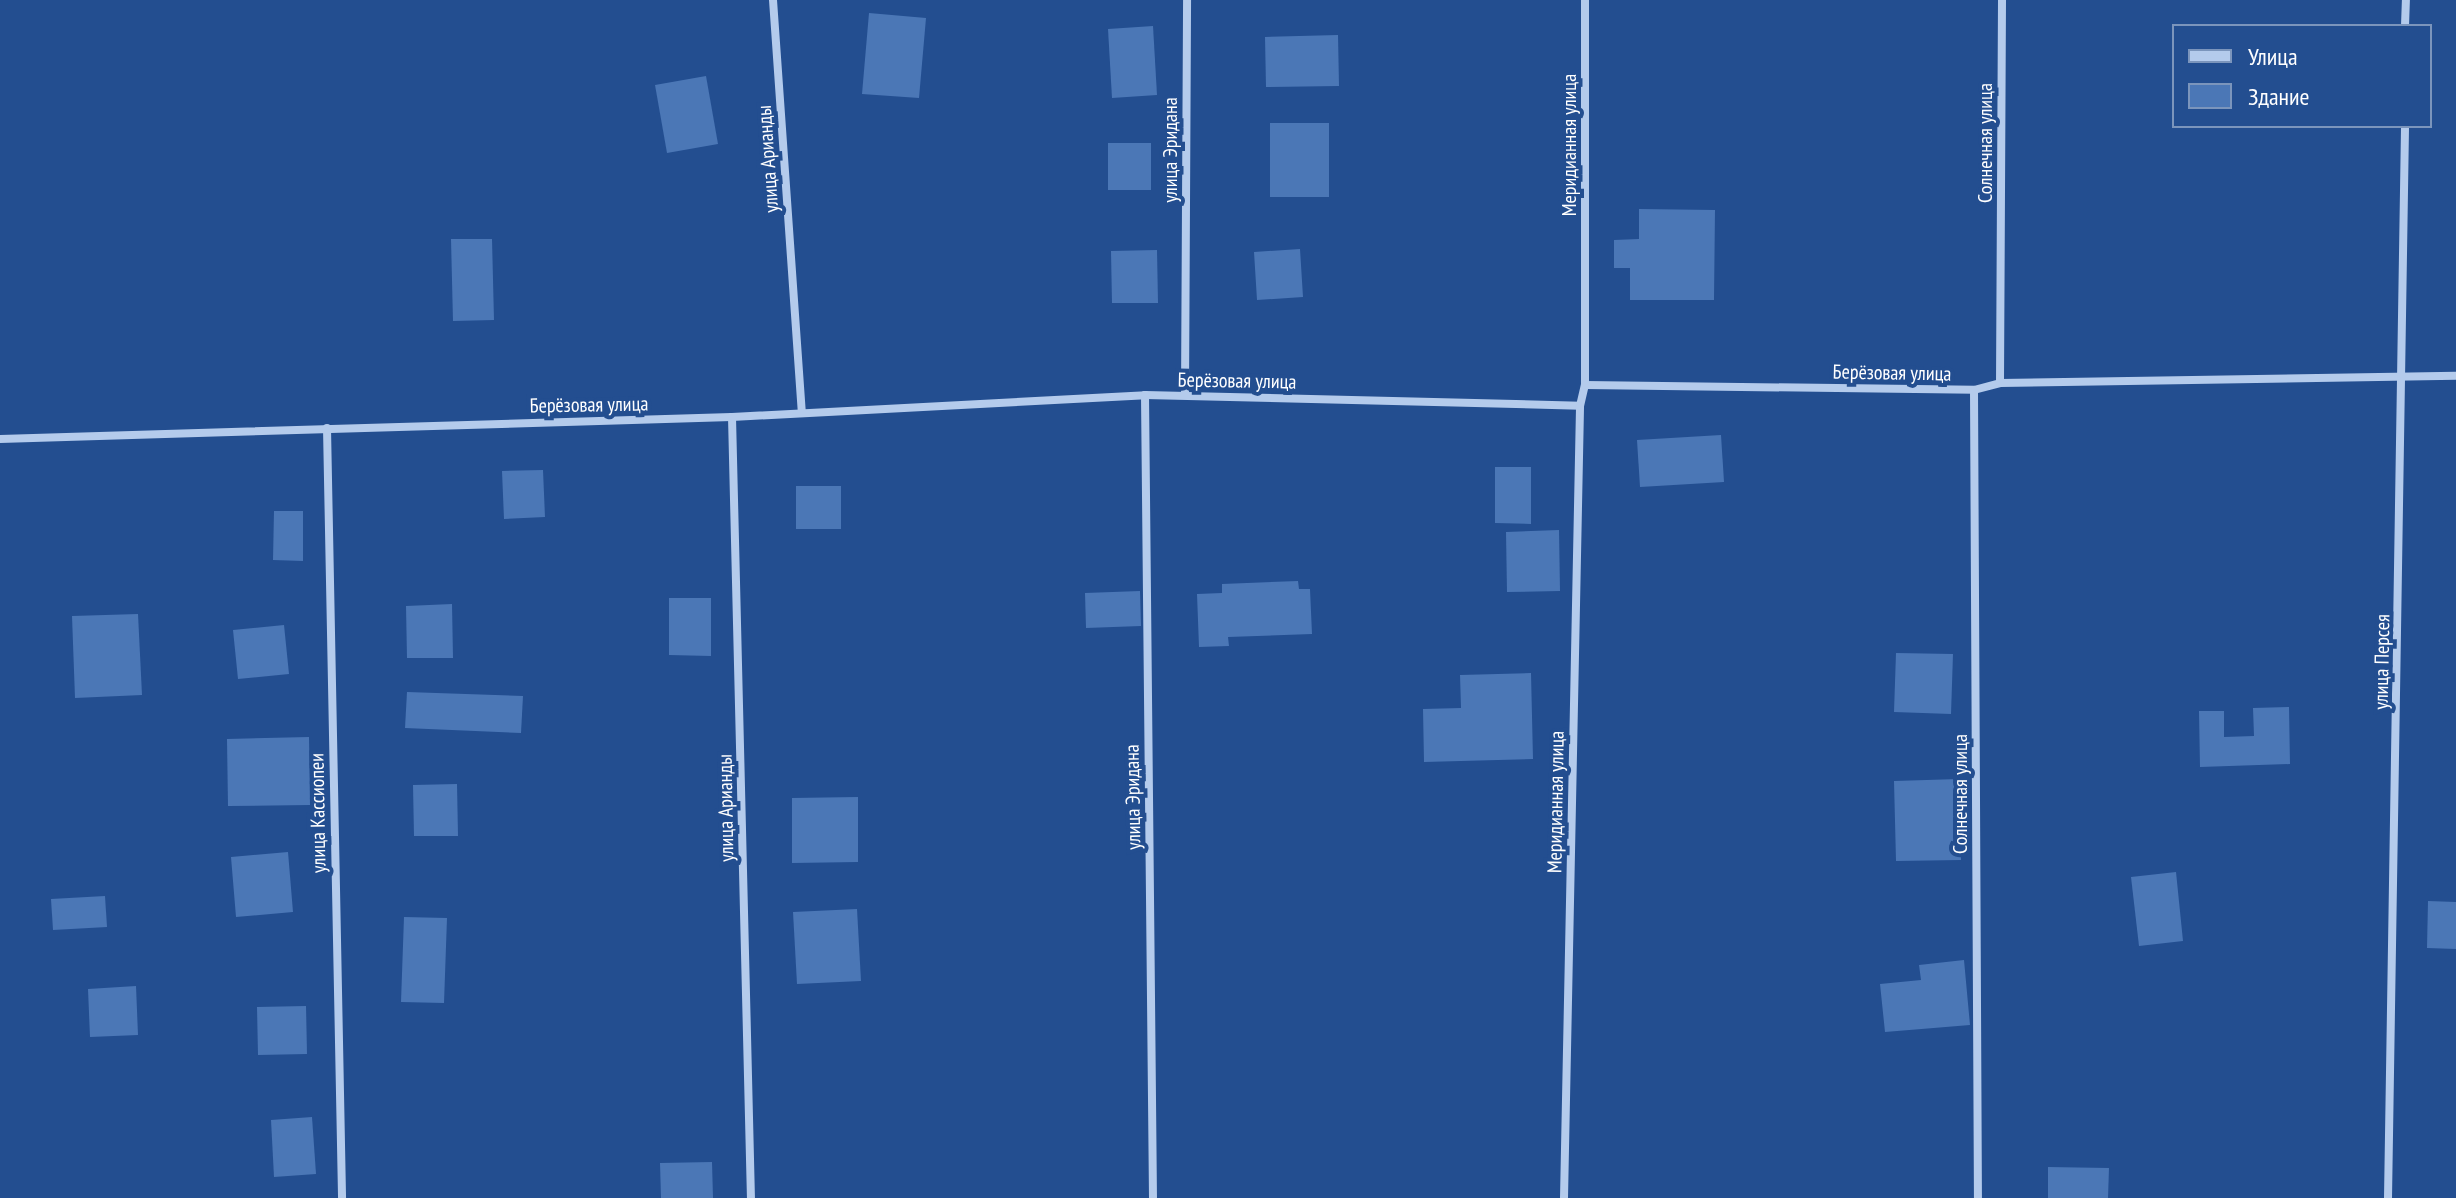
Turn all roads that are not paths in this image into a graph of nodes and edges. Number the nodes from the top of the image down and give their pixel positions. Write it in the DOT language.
graph roads {
  1 [pos="773,0"];
  2 [pos="1187,0"];
  3 [pos="1585,0"];
  4 [pos="2002,0"];
  5 [pos="2406,0"];
  6 [pos="2405,24"];
  7 [pos="2405,128"];
  8 [pos="2456,376"];
  9 [pos="2403,377"];
  10 [pos="2000,383"];
  11 [pos="1585,385"];
  12 [pos="1974,390"];
  13 [pos="1145,395"];
  14 [pos="1185,395"];
  15 [pos="1580,406"];
  16 [pos="802,412"];
  17 [pos="732,417"];
  18 [pos="327,428"];
  19 [pos="0,439"];
  20 [pos="342,1198"];
  21 [pos="751,1198"];
  22 [pos="1153,1198"];
  23 [pos="1564,1198"];
  24 [pos="1978,1198"];
  25 [pos="2388,1198"];
  1 -- 16 [label="street, улица Арианды"];
  2 -- 14 [label="street, улица Эридана"];
  3 -- 11 [label="street, Меридианная улица"];
  4 -- 10 [label="street, Солнечная улица"];
  5 -- 6 [label="street"];
  7 -- 9 [label="street, улица Персея"];
  8 -- 9 [label="street, Берёзовая улица"];
  9 -- 10 [label="street, Берёзовая улица"];
  9 -- 25 [label="street, улица Персея"];
  10 -- 12 [label="street, Берёзовая улица"];
  11 -- 12 [label="street, Берёзовая улица"];
  11 -- 15 [label="street"];
  12 -- 24 [label="street, Солнечная улица"];
  13 -- 14 [label="street, Берёзовая улица"];
  13 -- 16 [label="street, Берёзовая улица"];
  13 -- 22 [label="street, улица Эридана"];
  14 -- 15 [label="street, Берёзовая улица"];
  15 -- 23 [label="street, Меридианная улица"];
  16 -- 17 [label="street, Берёзовая улица"];
  17 -- 18 [label="street, Берёзовая улица"];
  17 -- 21 [label="street, улица Арианды"];
  18 -- 19 [label="street, Берёзовая улица"];
  18 -- 20 [label="street, улица Кассиопеи"];
}
